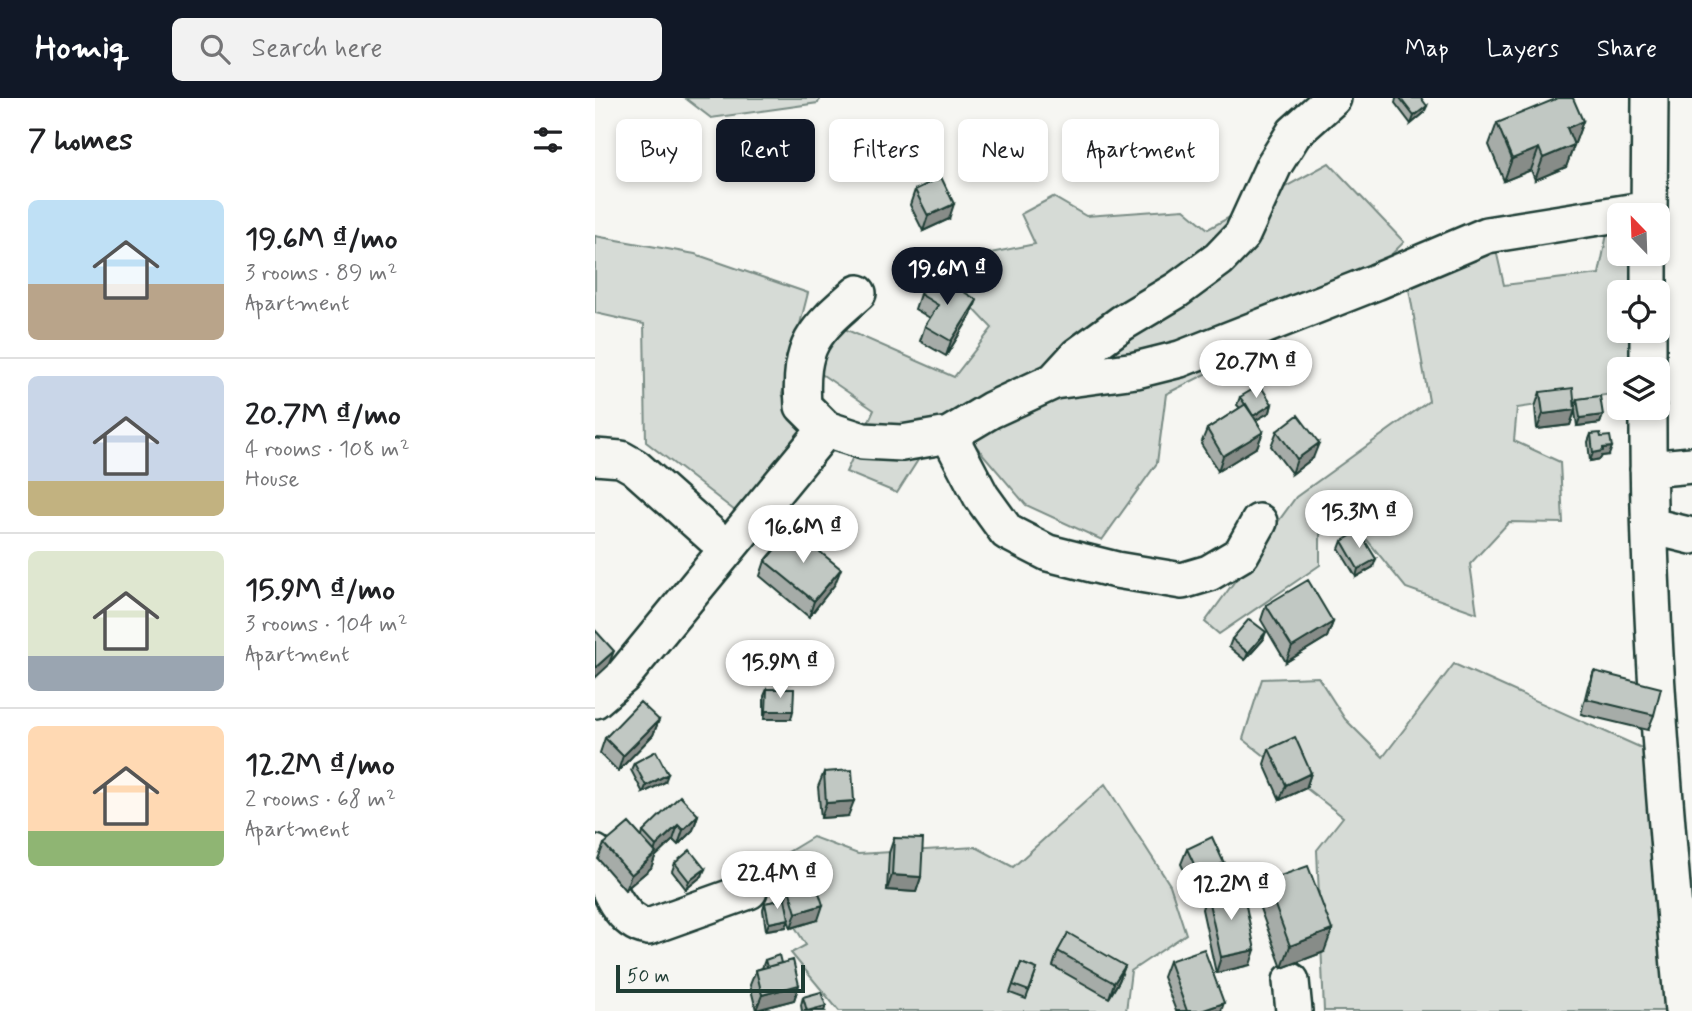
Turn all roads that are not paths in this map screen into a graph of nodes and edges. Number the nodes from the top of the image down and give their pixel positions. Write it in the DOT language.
graph roads {
  1 [pos="1333,98"];
  2 [pos="1650,98"];
  3 [pos="1649,203"];
  4 [pos="1607,218"];
  5 [pos="858,293"];
  6 [pos="1054,381"];
  7 [pos="1648,420"];
  8 [pos="826,429"];
  9 [pos="949,435"];
  10 [pos="595,457"];
  11 [pos="1692,465"];
  12 [pos="1648,469"];
  13 [pos="1259,522"];
  14 [pos="1651,526"];
  15 [pos="1692,536"];
  16 [pos="727,549"];
  17 [pos="595,700"];
  18 [pos="595,853"];
  19 [pos="750,891"];
  20 [pos="1683,1011"];
  1 -- 6 [label="street"];
  2 -- 3 [label="street"];
  4 -- 6 [label="street"];
  5 -- 8 [label="street"];
  6 -- 9 [label="street"];
  7 -- 12 [label="street"];
  8 -- 9 [label="street"];
  8 -- 16 [label="street"];
  9 -- 13 [label="street"];
  10 -- 16 [label="street"];
  11 -- 12 [label="street"];
  12 -- 14 [label="street"];
  14 -- 15 [label="street"];
  14 -- 20 [label="street"];
  16 -- 17 [label="street"];
  18 -- 19 [label="street"];
}
